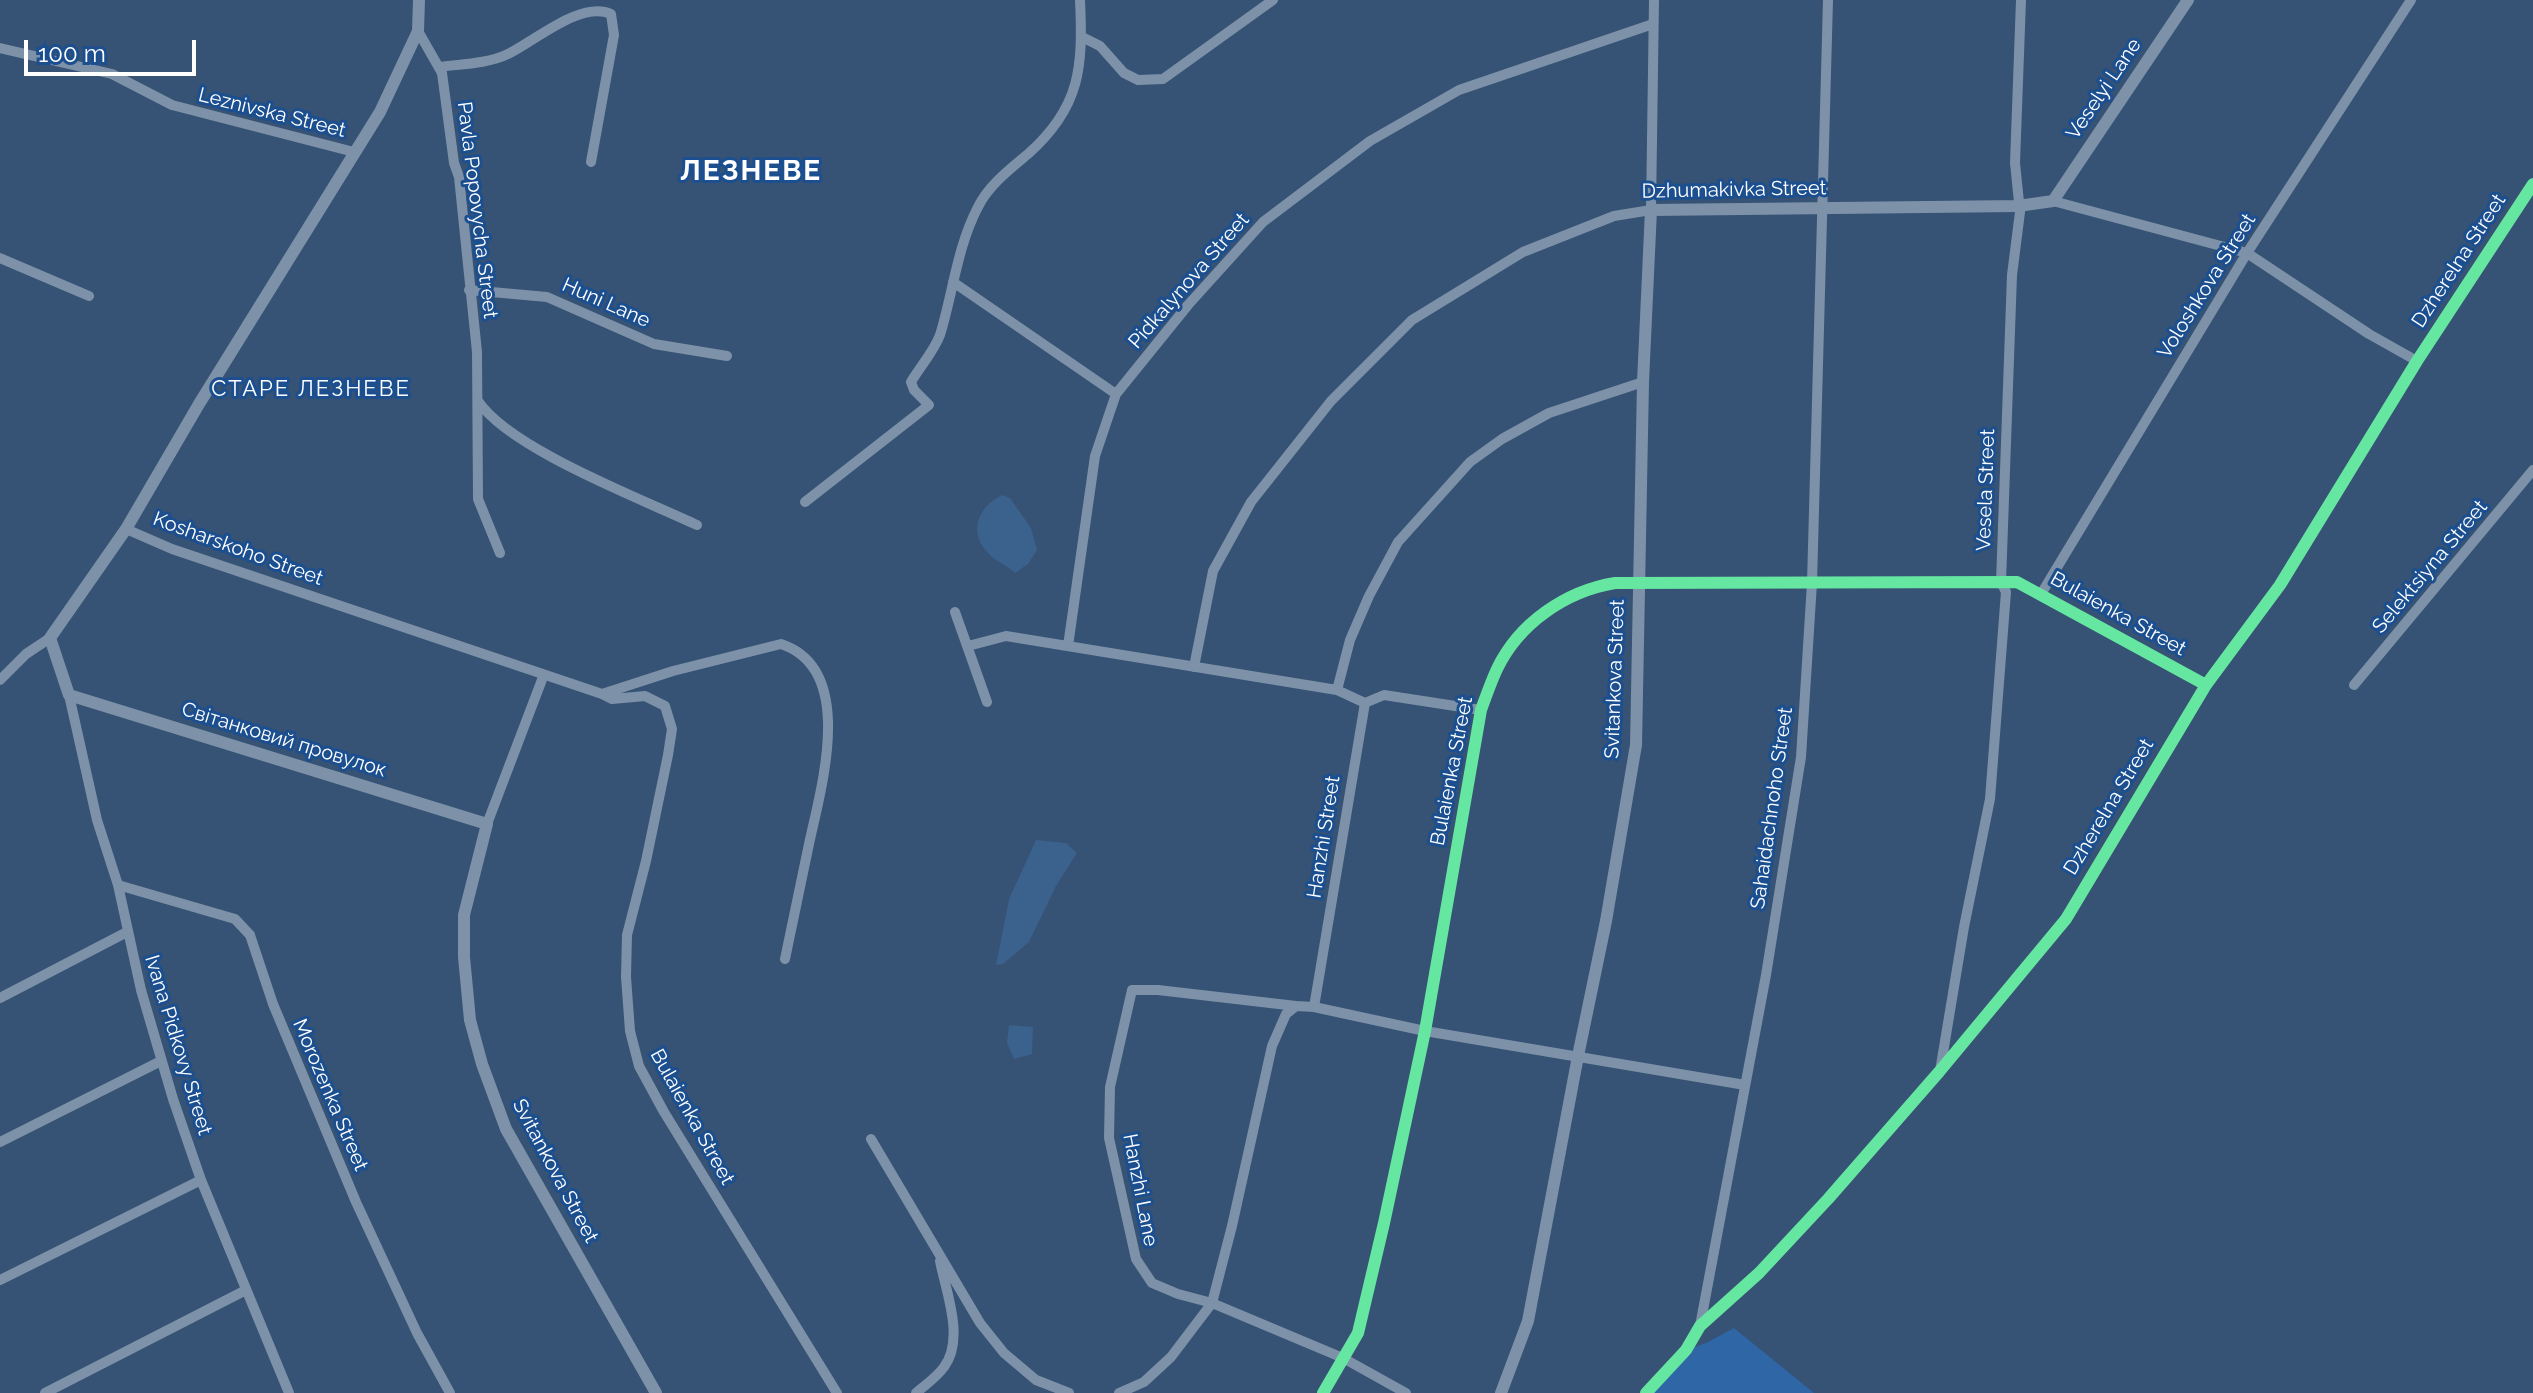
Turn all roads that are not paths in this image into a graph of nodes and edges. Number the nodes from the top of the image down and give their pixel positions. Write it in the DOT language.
graph roads {
  1 [pos="419,0"];
  2 [pos="1080,0"];
  3 [pos="1273,0"];
  4 [pos="1654,0"];
  5 [pos="1828,0"];
  6 [pos="2021,0"];
  7 [pos="2188,0"];
  8 [pos="2411,0"];
  9 [pos="1653,24"];
  10 [pos="418,31"];
  11 [pos="1082,37"];
  12 [pos="0,48"];
  13 [pos="439,67"];
  14 [pos="354,152"];
  15 [pos="591,162"];
  16 [pos="2533,184"];
  17 [pos="2053,201"];
  18 [pos="2018,206"];
  19 [pos="1821,208"];
  20 [pos="1651,210"];
  21 [pos="2247,253"];
  22 [pos="0,258"];
  23 [pos="953,282"];
  24 [pos="469,290"];
  25 [pos="89,296"];
  26 [pos="727,356"];
  27 [pos="2417,361"];
  28 [pos="1643,382"];
  29 [pos="1116,394"];
  30 [pos="477,400"];
  31 [pos="2533,470"];
  32 [pos="805,502"];
  33 [pos="697,525"];
  34 [pos="126,529"];
  35 [pos="500,553"];
  36 [pos="1638,581"];
  37 [pos="2001,582"];
  38 [pos="1812,583"];
  39 [pos="2041,594"];
  40 [pos="955,612"];
  41 [pos="50,638"];
  42 [pos="968,646"];
  43 [pos="1068,646"];
  44 [pos="1194,667"];
  45 [pos="543,677"];
  46 [pos="0,680"];
  47 [pos="2206,685"];
  48 [pos="2354,685"];
  49 [pos="1337,690"];
  50 [pos="602,694"];
  51 [pos="69,695"];
  52 [pos="987,702"];
  53 [pos="1365,703"];
  54 [pos="1481,710"];
  55 [pos="487,824"];
  56 [pos="118,885"];
  57 [pos="127,932"];
  58 [pos="785,959"];
  59 [pos="0,998"];
  60 [pos="1296,1006"];
  61 [pos="1314,1007"];
  62 [pos="1425,1031"];
  63 [pos="1578,1056"];
  64 [pos="161,1061"];
  65 [pos="1939,1072"];
  66 [pos="1745,1085"];
  67 [pos="871,1139"];
  68 [pos="0,1142"];
  69 [pos="201,1180"];
  70 [pos="938,1251"];
  71 [pos="0,1280"];
  72 [pos="246,1290"];
  73 [pos="1212,1303"];
  74 [pos="1700,1326"];
  75 [pos="1343,1358"];
  76 [pos="45,1393"];
  77 [pos="289,1393"];
  78 [pos="450,1393"];
  79 [pos="656,1393"];
  80 [pos="837,1393"];
  81 [pos="916,1393"];
  82 [pos="1069,1393"];
  83 [pos="1119,1393"];
  84 [pos="1323,1393"];
  85 [pos="1406,1393"];
  86 [pos="1501,1393"];
  87 [pos="1646,1393"];
  1 -- 10 [label="street, Kosharskoho Street"];
  2 -- 11 [label="street"];
  3 -- 11 [label="street"];
  4 -- 9 [label="street, Svitankova Street"];
  5 -- 19 [label="street, Sahaidachnoho Street"];
  6 -- 18 [label="street, Vesela Street"];
  7 -- 17 [label="street, Veselyi Lane"];
  8 -- 21 [label="street, Voloshkova Street"];
  9 -- 20 [label="street, Svitankova Street"];
  9 -- 29 [label="street, Pidkalynova Street"];
  10 -- 13 [label="street, Pavla Popovycha Street"];
  10 -- 14 [label="street, Kosharskoho Street"];
  11 -- 23 [label="street"];
  12 -- 14 [label="street, Leznivska Street"];
  13 -- 15 [label="street"];
  13 -- 24 [label="street, Pavla Popovycha Street"];
  14 -- 34 [label="street, Kosharskoho Street"];
  16 -- 27 [label="street, Dzherelna Street"];
  17 -- 18 [label="street, Dzhumakivka Street"];
  17 -- 21 [label="street, Dzhumakivka Street"];
  18 -- 19 [label="street, Dzhumakivka Street"];
  18 -- 37 [label="street, Vesela Street"];
  19 -- 20 [label="street, Dzhumakivka Street"];
  19 -- 38 [label="street, Sahaidachnoho Street"];
  20 -- 28 [label="street, Svitankova Street"];
  20 -- 44 [label="street, Dzhumakivka Street"];
  21 -- 27 [label="street, Dzhumakivka Street"];
  21 -- 39 [label="street, Voloshkova Street"];
  22 -- 25 [label="street"];
  23 -- 29 [label="street"];
  23 -- 32 [label="street"];
  24 -- 26 [label="street, Huni Lane"];
  24 -- 30 [label="street, Pavla Popovycha Street"];
  27 -- 47 [label="street, Dzherelna Street"];
  28 -- 36 [label="street, Svitankova Street"];
  28 -- 49 [label="street"];
  29 -- 43 [label="street, Pidkalynova Street"];
  30 -- 33 [label="street"];
  30 -- 35 [label="street, Pavla Popovycha Street"];
  31 -- 48 [label="street, Selektsiyna Street"];
  34 -- 41 [label="street"];
  34 -- 45 [label="street, Kosharskoho Street"];
  36 -- 38 [label="street, Bulaienka Street"];
  36 -- 54 [label="street, Bulaienka Street"];
  36 -- 63 [label="street, Svitankova Street"];
  37 -- 38 [label="street, Bulaienka Street"];
  37 -- 39 [label="street, Bulaienka Street"];
  37 -- 65 [label="street, Vesela Street"];
  38 -- 66 [label="street, Sahaidachnoho Street"];
  39 -- 47 [label="street, Bulaienka Street"];
  40 -- 42 [label="street"];
  41 -- 46 [label="street"];
  41 -- 51 [label="street"];
  42 -- 43 [label="street"];
  42 -- 52 [label="street"];
  43 -- 44 [label="street"];
  44 -- 49 [label="street"];
  45 -- 50 [label="street, Kosharskoho Street"];
  45 -- 55 [label="street, Svitankova Street"];
  47 -- 65 [label="street, Dzherelna Street"];
  49 -- 53 [label="street"];
  50 -- 58 [label="street"];
  50 -- 80 [label="street, Bulaienka Street"];
  51 -- 55 [label="street, Світанковий провулок"];
  51 -- 56 [label="street, Ivana Pidkovy Street"];
  53 -- 54 [label="street"];
  53 -- 61 [label="street, Hanzhi Street"];
  54 -- 62 [label="street, Bulaienka Street"];
  55 -- 79 [label="street, Svitankova Street"];
  56 -- 57 [label="street, Ivana Pidkovy Street"];
  56 -- 78 [label="street, Morozenka Street"];
  57 -- 59 [label="street"];
  57 -- 64 [label="street, Ivana Pidkovy Street"];
  60 -- 61 [label="street"];
  60 -- 73 [label="street"];
  60 -- 73 [label="street, Hanzhi Lane"];
  61 -- 62 [label="street"];
  62 -- 63 [label="street"];
  62 -- 75 [label="street, Bulaienka Street"];
  63 -- 66 [label="street"];
  63 -- 86 [label="street, Svitankova Street"];
  64 -- 68 [label="street"];
  64 -- 69 [label="street, Ivana Pidkovy Street"];
  65 -- 74 [label="street, Dzherelna Street"];
  66 -- 74 [label="street, Sahaidachnoho Street"];
  67 -- 70 [label="street"];
  69 -- 71 [label="street"];
  69 -- 72 [label="street, Ivana Pidkovy Street"];
  70 -- 81 [label="street"];
  70 -- 82 [label="street"];
  72 -- 76 [label="street"];
  72 -- 77 [label="street, Ivana Pidkovy Street"];
  73 -- 75 [label="street, Hanzhi Lane"];
  73 -- 83 [label="street"];
  74 -- 87 [label="street, Dzherelna Street"];
  75 -- 84 [label="street, Bulaienka Street"];
  75 -- 85 [label="street, Hanzhi Lane"];
}
